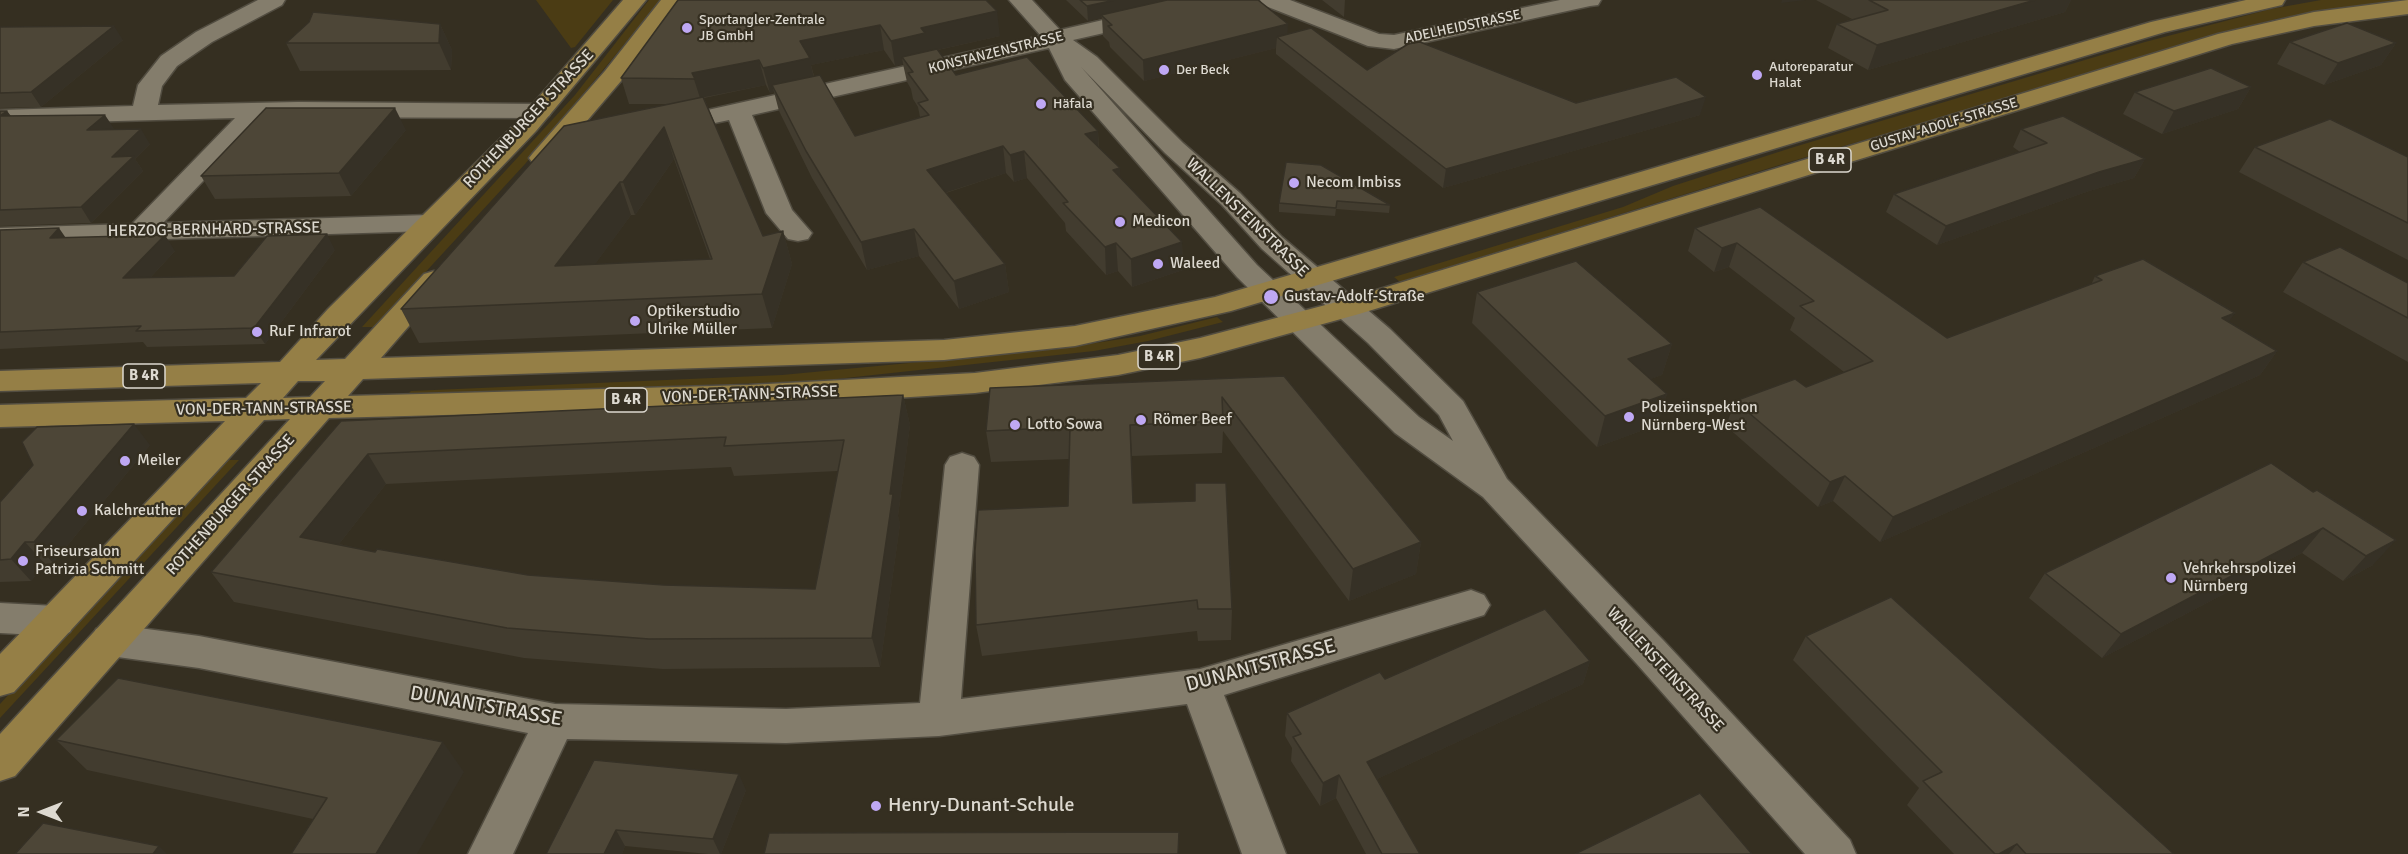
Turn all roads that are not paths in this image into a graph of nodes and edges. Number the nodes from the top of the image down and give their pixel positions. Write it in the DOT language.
graph roads {
  1 [pos="273,0"];
  2 [pos="635,0"];
  3 [pos="672,0"];
  4 [pos="1020,0"];
  5 [pos="1219,0"];
  6 [pos="1271,0"];
  7 [pos="1590,0"];
  8 [pos="2259,1"];
  9 [pos="2402,9"];
  10 [pos="1056,39"];
  11 [pos="256,111"];
  12 [pos="540,111"];
  13 [pos="738,111"];
  14 [pos="144,113"];
  15 [pos="0,117"];
  16 [pos="647,130"];
  17 [pos="523,180"];
  18 [pos="429,224"];
  19 [pos="140,231"];
  20 [pos="798,233"];
  21 [pos="0,236"];
  22 [pos="448,264"];
  23 [pos="1310,278"];
  24 [pos="1267,291"];
  25 [pos="1348,308"];
  26 [pos="1299,321"];
  27 [pos="354,369"];
  28 [pos="289,371"];
  29 [pos="0,381"];
  30 [pos="318,408"];
  31 [pos="255,409"];
  32 [pos="0,416"];
  33 [pos="962,465"];
  34 [pos="1495,488"];
  35 [pos="1471,605"];
  36 [pos="0,618"];
  37 [pos="56,621"];
  38 [pos="110,640"];
  39 [pos="0,680"];
  40 [pos="1200,686"];
  41 [pos="939,719"];
  42 [pos="555,721"];
  43 [pos="0,762"];
  44 [pos="490,854"];
  45 [pos="1264,854"];
  46 [pos="1833,854"];
  1 -- 14 [label="street"];
  2 -- 12 [label="main road, ROTHENBURGER STRASSE"];
  3 -- 17 [label="main road, ROTHENBURGER STRASSE"];
  4 -- 10 [label="street, WALLENSTEINSTRASSE"];
  5 -- 10 [label="street, KONSTANZENSTRASSE"];
  6 -- 7 [label="street, ADELHEIDSTRASSE"];
  8 -- 23 [label="main road, GUSTAV-ADOLF-STRASSE / B 4R"];
  9 -- 25 [label="main road, GUSTAV-ADOLF-STRASSE / B 4R"];
  10 -- 13 [label="street, KONSTANZENSTRASSE"];
  10 -- 23 [label="street, WALLENSTEINSTRASSE"];
  10 -- 24 [label="street, WALLENSTEINSTRASSE"];
  11 -- 12 [label="street"];
  11 -- 14 [label="street"];
  11 -- 19 [label="street"];
  12 -- 18 [label="main road, ROTHENBURGER STRASSE"];
  13 -- 16 [label="street, KONSTANZENSTRASSE"];
  13 -- 20 [label="street"];
  14 -- 15 [label="street"];
  18 -- 19 [label="street, HERZOG-BERNHARD-STRASSE"];
  18 -- 28 [label="main road, ROTHENBURGER STRASSE"];
  19 -- 21 [label="street, HERZOG-BERNHARD-STRASSE"];
  22 -- 27 [label="main road, ROTHENBURGER STRASSE"];
  23 -- 24 [label="main road, B 4R"];
  23 -- 25 [label="street, WALLENSTEINSTRASSE"];
  24 -- 26 [label="street, WALLENSTEINSTRASSE"];
  24 -- 27 [label="main road, B 4R"];
  25 -- 26 [label="main road, VON-DER-TANN-STRASSE / B 4R"];
  25 -- 34 [label="street, WALLENSTEINSTRASSE"];
  26 -- 30 [label="main road, VON-DER-TANN-STRASSE / B 4R"];
  26 -- 34 [label="street, WALLENSTEINSTRASSE"];
  27 -- 28 [label="main road, B 4R"];
  27 -- 30 [label="main road, ROTHENBURGER STRASSE"];
  28 -- 29 [label="main road, B 4R"];
  28 -- 31 [label="main road, ROTHENBURGER STRASSE"];
  30 -- 31 [label="main road, VON-DER-TANN-STRASSE / B 4R"];
  30 -- 38 [label="main road, ROTHENBURGER STRASSE"];
  31 -- 32 [label="main road, VON-DER-TANN-STRASSE / B 4R"];
  31 -- 37 [label="main road, ROTHENBURGER STRASSE"];
  33 -- 41 [label="street"];
  34 -- 46 [label="street, WALLENSTEINSTRASSE"];
  35 -- 40 [label="street, DUNANTSTRASSE"];
  36 -- 37 [label="street"];
  37 -- 39 [label="main road, ROTHENBURGER STRASSE"];
  38 -- 42 [label="street, DUNANTSTRASSE"];
  38 -- 43 [label="main road, ROTHENBURGER STRASSE"];
  40 -- 41 [label="street, DUNANTSTRASSE"];
  40 -- 45 [label="street"];
  41 -- 42 [label="street, DUNANTSTRASSE"];
  42 -- 44 [label="street"];
}
